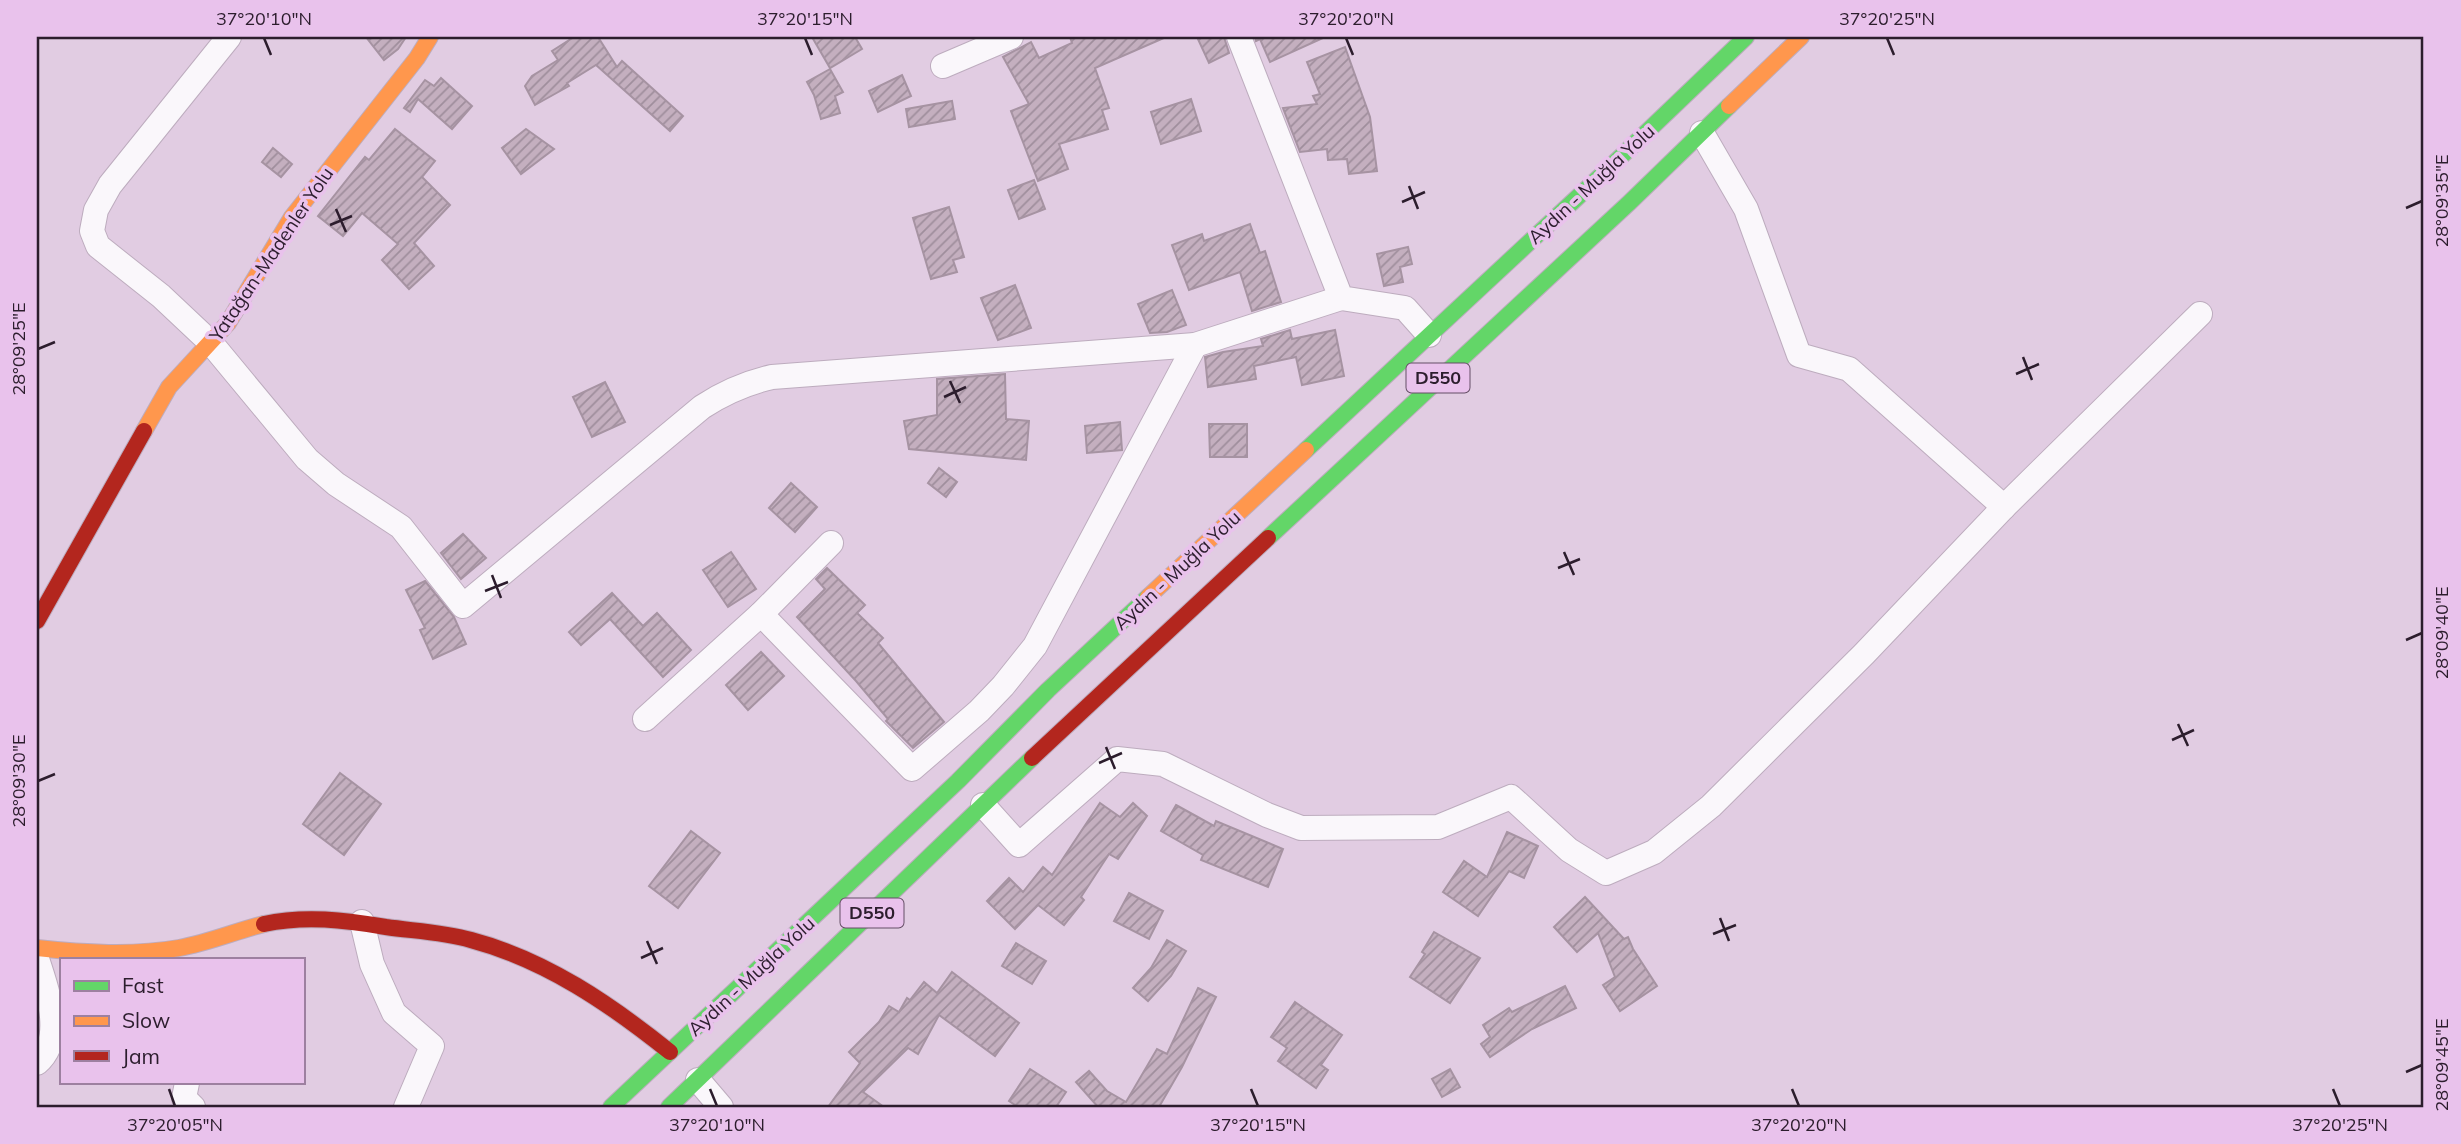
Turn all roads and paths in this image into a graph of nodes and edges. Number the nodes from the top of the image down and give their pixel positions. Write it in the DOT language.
graph roads {
  1 [pos="229,37"];
  2 [pos="430,37"];
  3 [pos="1011,37"];
  4 [pos="1239,37"];
  5 [pos="1746,37"];
  6 [pos="1801,37"];
  7 [pos="967,45"];
  8 [pos="943,66"];
  9 [pos="1702,133"];
  10 [pos="1341,298"];
  11 [pos="2200,314"];
  12 [pos="1429,335"];
  13 [pos="211,343"];
  14 [pos="1195,345"];
  15 [pos="2004,507"];
  16 [pos="831,543"];
  17 [pos="761,614"];
  18 [pos="37,621"];
  19 [pos="645,719"];
  20 [pos="983,806"];
  21 [pos="362,922"];
  22 [pos="37,948"];
  23 [pos="184,953"];
  24 [pos="37,959"];
  25 [pos="37,1063"];
  26 [pos="684,1066"];
  27 [pos="187,1084"];
  28 [pos="193,1107"];
  29 [pos="406,1107"];
  30 [pos="611,1107"];
  31 [pos="668,1107"];
  32 [pos="721,1107"];
  1 -- 13 [label="street"];
  2 -- 13 [label="main road, Yatağan-Madenler Yolu"];
  3 -- 7 [label="street"];
  4 -- 10 [label="street"];
  5 -- 12 [label="main road, Aydın - Muğla Yolu / D550"];
  6 -- 9 [label="main road, Aydın - Muğla Yolu / D550"];
  7 -- 8 [label="street"];
  9 -- 15 [label="street"];
  9 -- 20 [label="main road, Aydın - Muğla Yolu / D550"];
  10 -- 12 [label="street"];
  10 -- 14 [label="street"];
  11 -- 15 [label="street"];
  12 -- 26 [label="main road, Aydın - Muğla Yolu / D550"];
  13 -- 14 [label="street"];
  13 -- 18 [label="main road, Yatağan-Madenler Yolu"];
  14 -- 17 [label="street"];
  15 -- 20 [label="street"];
  16 -- 17 [label="street"];
  17 -- 19 [label="street"];
  20 -- 26 [label="main road, Aydın - Muğla Yolu / D550"];
  21 -- 23 [label="main road"];
  21 -- 26 [label="main road"];
  21 -- 29 [label="street"];
  22 -- 23 [label="main road"];
  24 -- 25 [label="street"];
  26 -- 30 [label="main road, Aydın - Muğla Yolu / D550"];
  26 -- 31 [label="main road, Aydın - Muğla Yolu / D550"];
  26 -- 32 [label="street"];
  27 -- 28 [label="street"];
}
